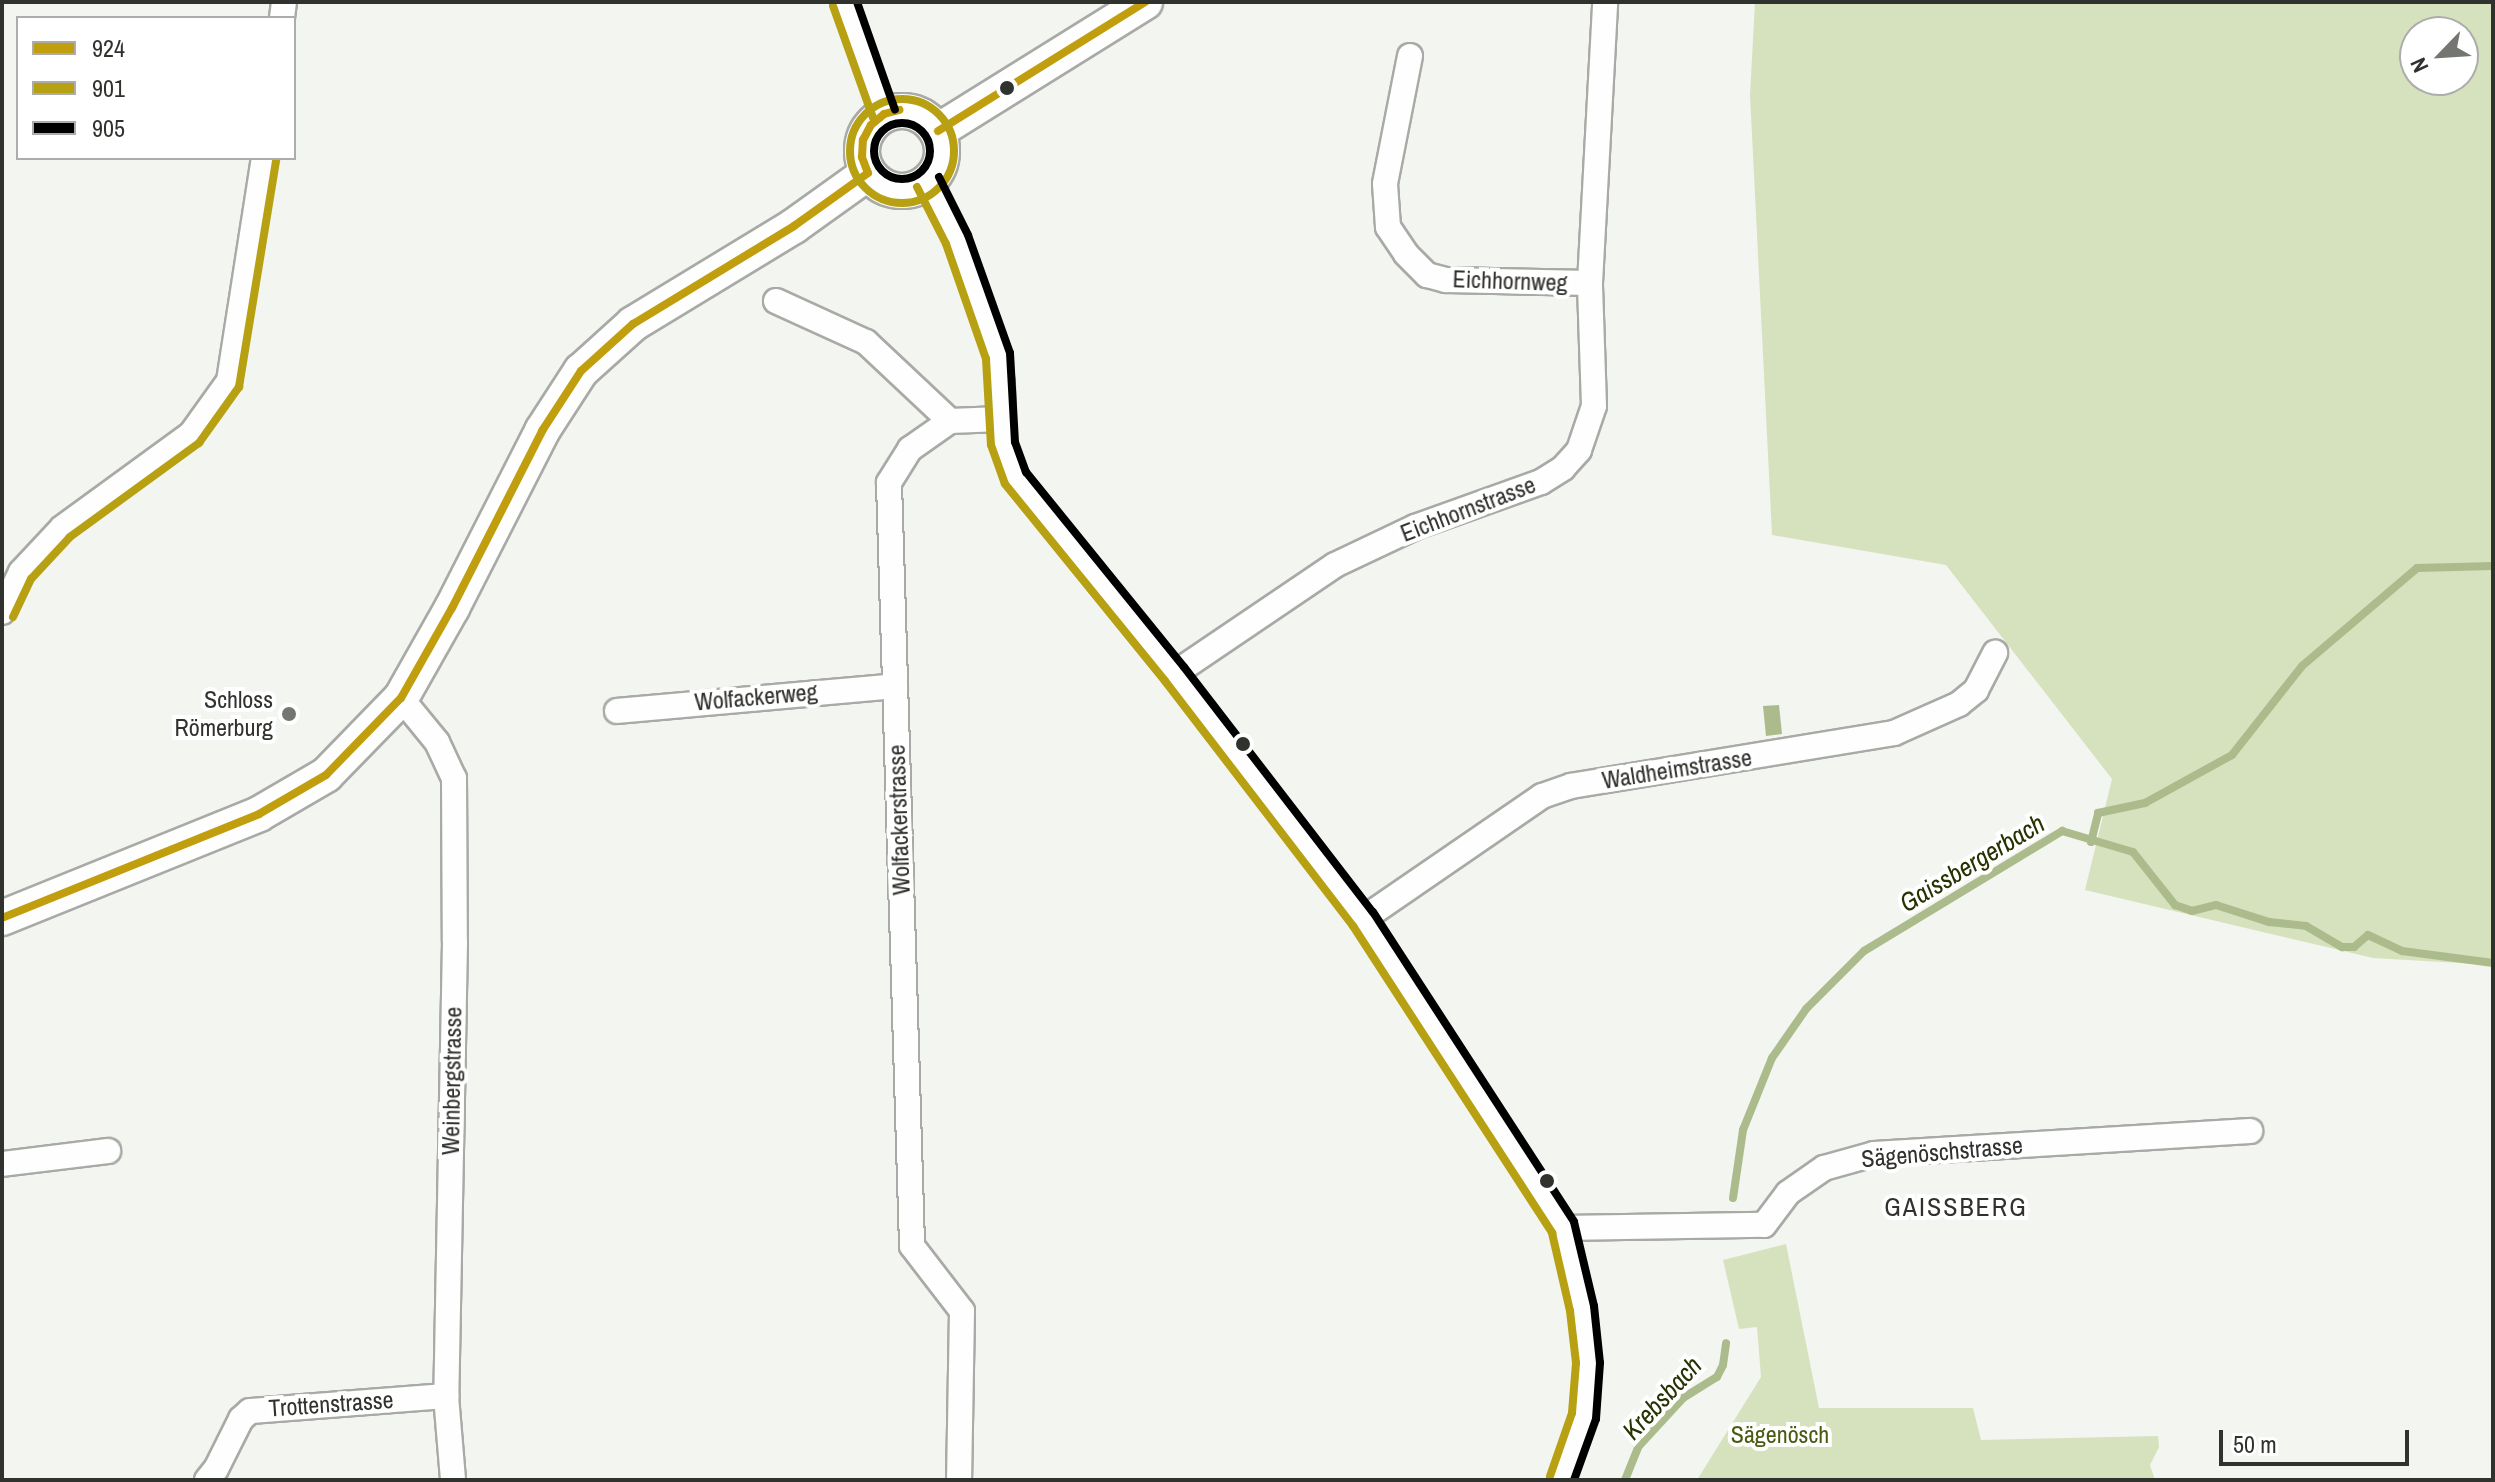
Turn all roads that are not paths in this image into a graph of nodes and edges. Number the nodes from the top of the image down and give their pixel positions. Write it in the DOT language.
graph roads {
  1 [pos="844,2"];
  2 [pos="1145,2"];
  3 [pos="1605,2"];
  4 [pos="1410,56"];
  5 [pos="884,114"];
  6 [pos="938,131"];
  7 [pos="264,160"];
  8 [pos="868,173"];
  9 [pos="928,182"];
  10 [pos="1590,283"];
  11 [pos="776,301"];
  12 [pos="1001,419"];
  13 [pos="950,421"];
  14 [pos="2,612"];
  15 [pos="1995,653"];
  16 [pos="1174,674"];
  17 [pos="895,686"];
  18 [pos="401,698"];
  19 [pos="617,711"];
  20 [pos="2,918"];
  21 [pos="1363,919"];
  22 [pos="2250,1131"];
  23 [pos="108,1151"];
  24 [pos="2,1164"];
  25 [pos="1563,1228"];
  26 [pos="446,1396"];
  27 [pos="207,1480"];
  28 [pos="453,1480"];
  29 [pos="959,1480"];
  30 [pos="1561,1480"];
  1 -- 5 [label="street"];
  2 -- 6 [label="street"];
  3 -- 10 [label="street, Eichhornstrasse"];
  4 -- 10 [label="street, Eichhornweg"];
  5 -- 6 [label="street"];
  5 -- 8 [label="street"];
  6 -- 9 [label="street"];
  7 -- 14 [label="street"];
  8 -- 9 [label="street"];
  8 -- 18 [label="street"];
  9 -- 12 [label="street"];
  10 -- 16 [label="street, Eichhornstrasse"];
  11 -- 13 [label="street"];
  12 -- 13 [label="street"];
  12 -- 16 [label="street"];
  13 -- 17 [label="street, Wolfackerstrasse"];
  15 -- 21 [label="street, Waldheimstrasse"];
  16 -- 21 [label="street"];
  17 -- 19 [label="street, Wolfackerweg"];
  17 -- 29 [label="street, Wolfackerstrasse"];
  18 -- 20 [label="street"];
  18 -- 26 [label="street, Weinbergstrasse"];
  21 -- 25 [label="street"];
  22 -- 25 [label="street, Sägenöschstrasse"];
  23 -- 24 [label="street"];
  25 -- 30 [label="street"];
  26 -- 27 [label="street, Trottenstrasse"];
  26 -- 28 [label="street, Weinbergstrasse"];
}
